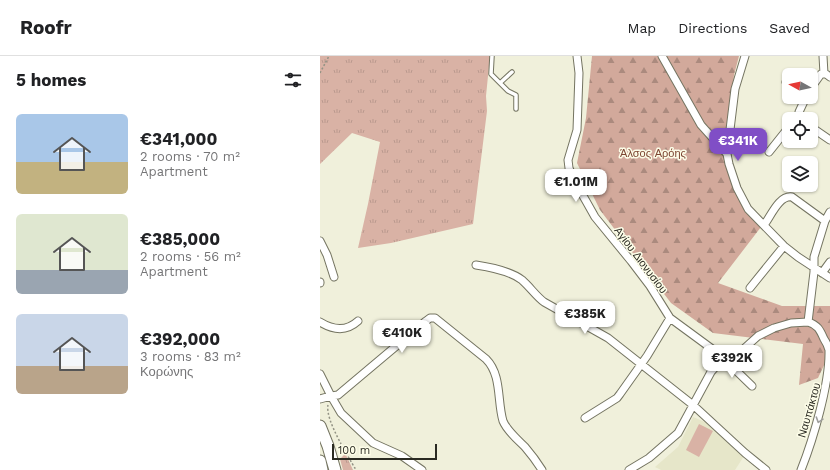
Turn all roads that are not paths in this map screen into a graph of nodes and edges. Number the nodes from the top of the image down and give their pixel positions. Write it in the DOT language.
graph roads {
  1 [pos="492,56"];
  2 [pos="577,56"];
  3 [pos="662,56"];
  4 [pos="745,56"];
  5 [pos="823,56"];
  6 [pos="512,72"];
  7 [pos="827,75"];
  8 [pos="818,78"];
  9 [pos="500,83"];
  10 [pos="516,109"];
  11 [pos="818,132"];
  12 [pos="782,136"];
  13 [pos="830,140"];
  14 [pos="769,152"];
  15 [pos="728,154"];
  16 [pos="830,212"];
  17 [pos="825,222"];
  18 [pos="764,225"];
  19 [pos="320,241"];
  20 [pos="784,246"];
  21 [pos="830,262"];
  22 [pos="476,265"];
  23 [pos="814,268"];
  24 [pos="822,273"];
  25 [pos="334,277"];
  26 [pos="830,278"];
  27 [pos="750,288"];
  28 [pos="670,318"];
  29 [pos="358,321"];
  30 [pos="320,322"];
  31 [pos="808,322"];
  32 [pos="725,359"];
  33 [pos="642,365"];
  34 [pos="320,374"];
  35 [pos="752,386"];
  36 [pos="331,396"];
  37 [pos="321,398"];
  38 [pos="693,405"];
  39 [pos="585,418"];
  40 [pos="320,426"];
  41 [pos="320,461"];
  42 [pos="322,470"];
  43 [pos="335,470"];
  44 [pos="422,470"];
  45 [pos="542,470"];
  46 [pos="629,470"];
  47 [pos="766,470"];
  48 [pos="800,470"];
  1 -- 9 [label="lane"];
  2 -- 28 [label="street, Αγίου Διονυσίου"];
  3 -- 15 [label="street"];
  4 -- 15 [label="street"];
  5 -- 7 [label="street"];
  6 -- 9 [label="lane"];
  7 -- 8 [label="street"];
  9 -- 10 [label="lane"];
  11 -- 13 [label="street"];
  12 -- 14 [label="street"];
  15 -- 18 [label="street"];
  16 -- 17 [label="street"];
  17 -- 18 [label="street"];
  17 -- 23 [label="street"];
  18 -- 20 [label="street"];
  19 -- 25 [label="street"];
  20 -- 23 [label="street"];
  20 -- 27 [label="street"];
  21 -- 24 [label="street"];
  22 -- 33 [label="street"];
  23 -- 24 [label="street"];
  23 -- 31 [label="street"];
  24 -- 26 [label="street"];
  28 -- 32 [label="street"];
  28 -- 33 [label="street"];
  29 -- 30 [label="street"];
  31 -- 32 [label="street"];
  31 -- 48 [label="street, Ναυπάκτου, one-way"];
  32 -- 35 [label="street"];
  32 -- 38 [label="street"];
  33 -- 38 [label="street"];
  33 -- 39 [label="street"];
  34 -- 36 [label="street"];
  36 -- 37 [label="street"];
  36 -- 44 [label="street"];
  36 -- 45 [label="street"];
  38 -- 46 [label="street"];
  38 -- 47 [label="street"];
  40 -- 43 [label="main road"];
  41 -- 42 [label="main road"];
}
